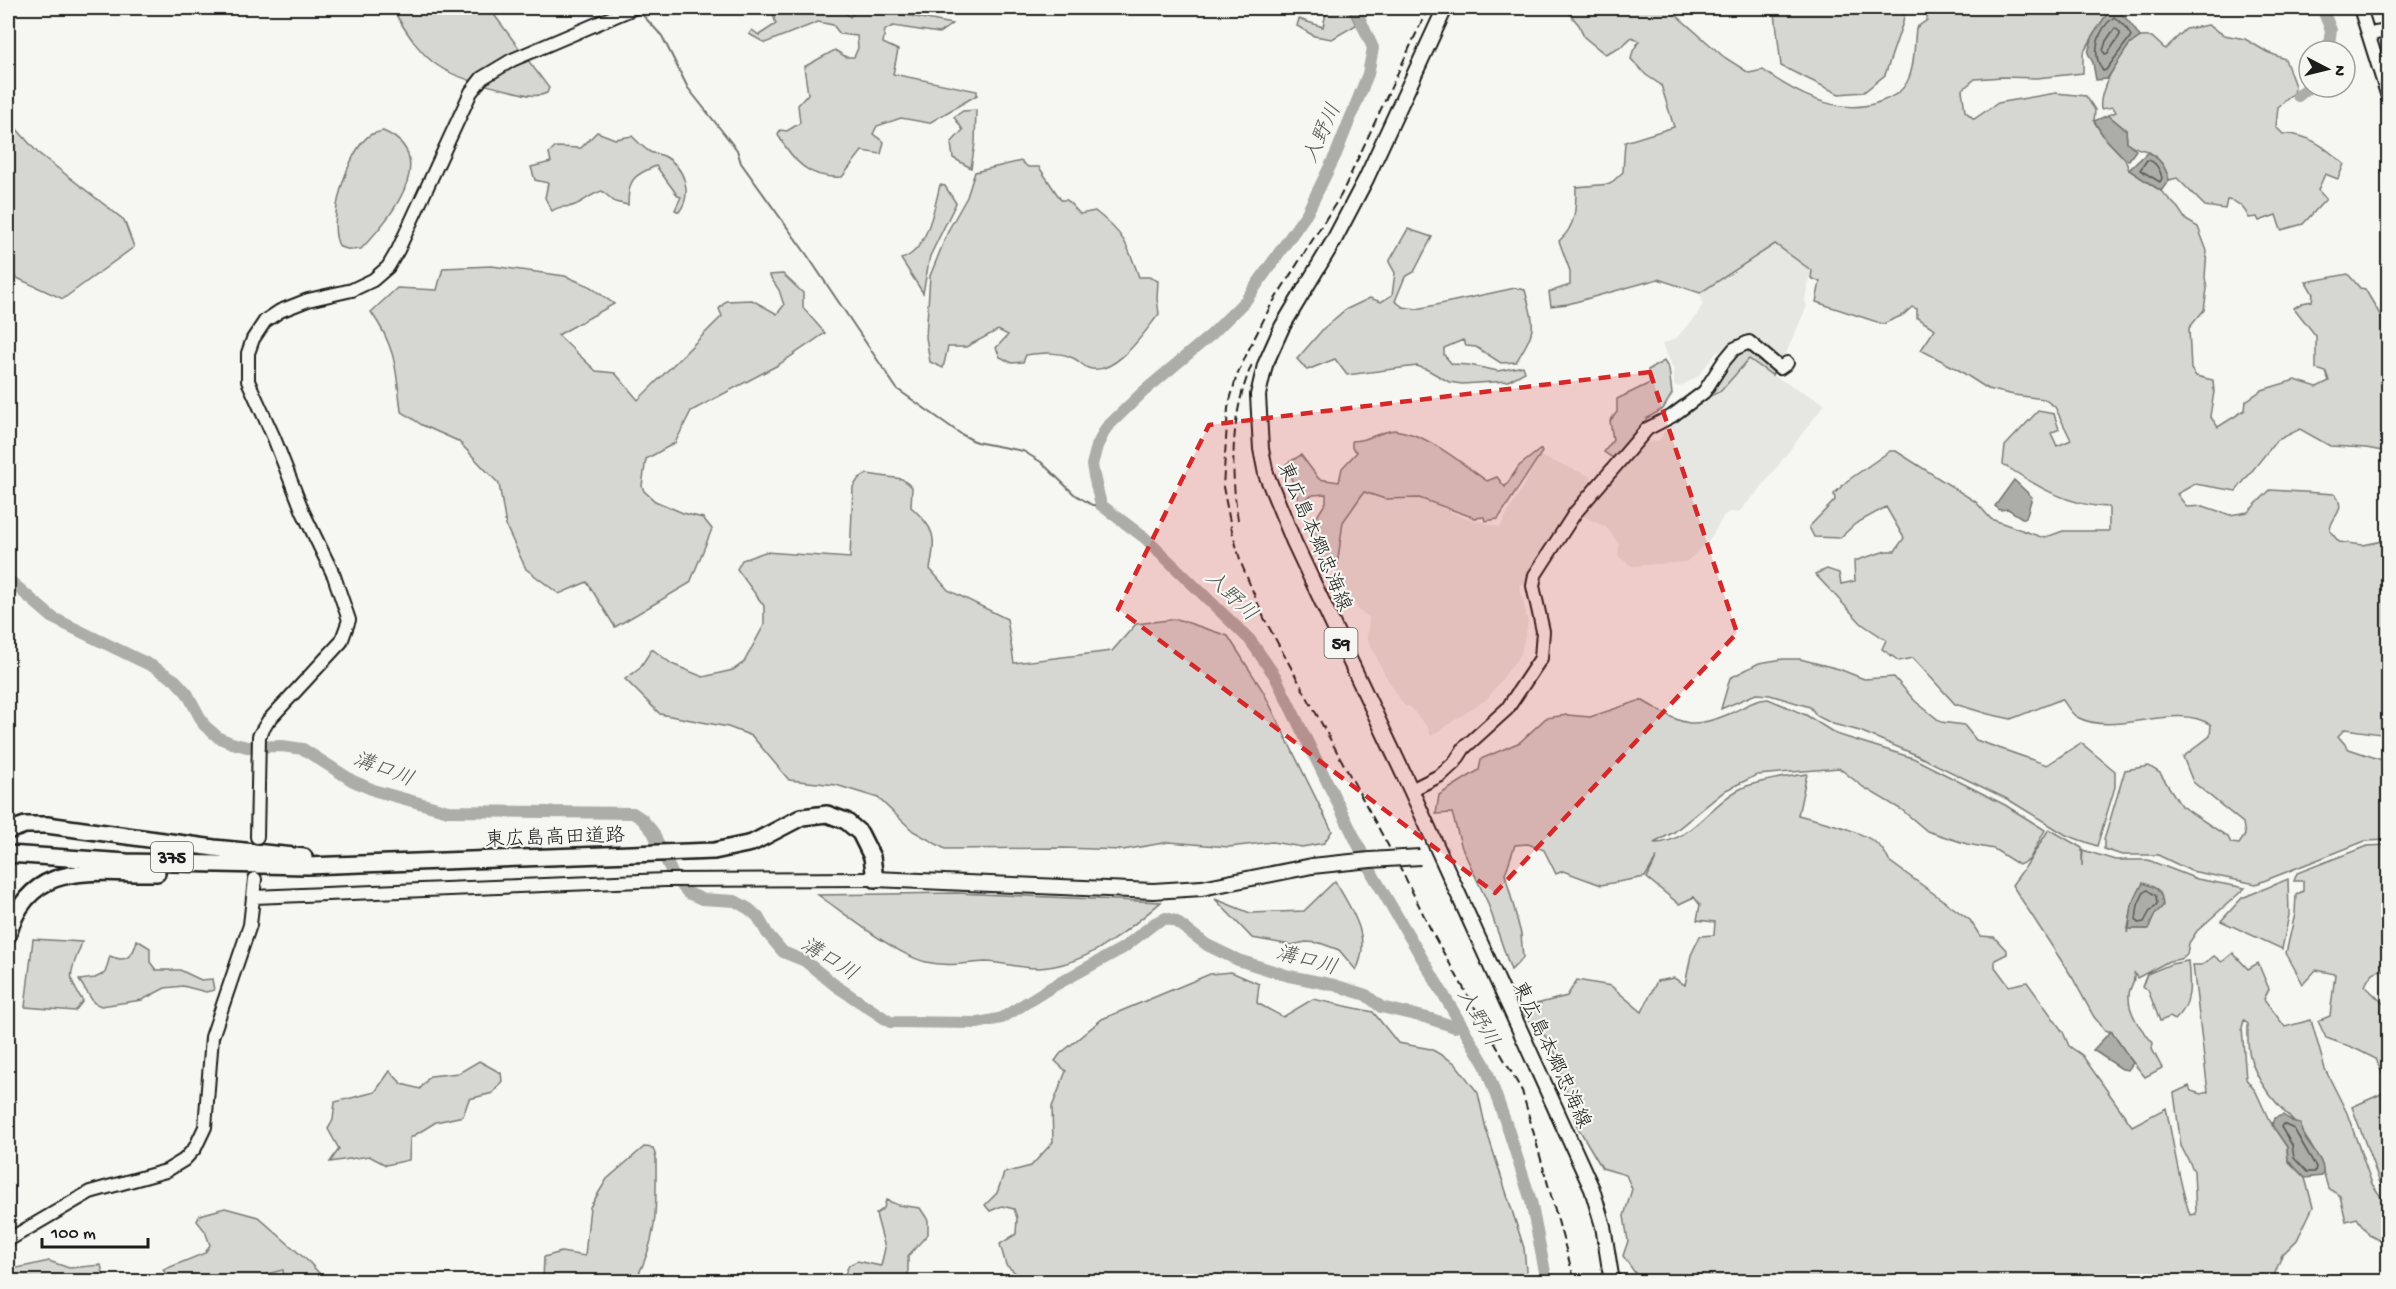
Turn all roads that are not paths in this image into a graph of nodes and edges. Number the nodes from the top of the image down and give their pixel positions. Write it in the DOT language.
graph roads {
  1 [pos="634,8"];
  2 [pos="1445,8"];
  3 [pos="2360,8"];
  4 [pos="2388,30"];
  5 [pos="2369,34"];
  6 [pos="2388,97"];
  7 [pos="1787,363"];
  8 [pos="1411,790"];
  9 [pos="8,831"];
  10 [pos="256,837"];
  11 [pos="8,844"];
  12 [pos="1438,849"];
  13 [pos="8,854"];
  14 [pos="337,860"];
  15 [pos="397,862"];
  16 [pos="307,866"];
  17 [pos="255,879"];
  18 [pos="875,879"];
  19 [pos="254,897"];
  20 [pos="8,935"];
  21 [pos="8,1240"];
  22 [pos="1612,1281"];
  1 -- 10 [label="street"];
  2 -- 8 [label="main road, 東広島本郷忠海線 / 59"];
  3 -- 5 [label="street"];
  4 -- 5 [label="street"];
  5 -- 6 [label="street"];
  7 -- 8 [label="street"];
  8 -- 12 [label="main road, 東広島本郷忠海線 / 59"];
  9 -- 14 [label="highway"];
  11 -- 14 [label="highway, 375"];
  12 -- 18 [label="main road, bridge"];
  12 -- 22 [label="main road, 東広島本郷忠海線 / 59"];
  13 -- 16 [label="highway, 375"];
  14 -- 15 [label="highway, 375"];
  15 -- 16 [label="highway, 375"];
  15 -- 18 [label="highway, 東広島高田道路 / 375"];
  16 -- 20 [label="highway"];
  17 -- 19 [label="street"];
  18 -- 19 [label="street"];
  19 -- 21 [label="street"];
}
